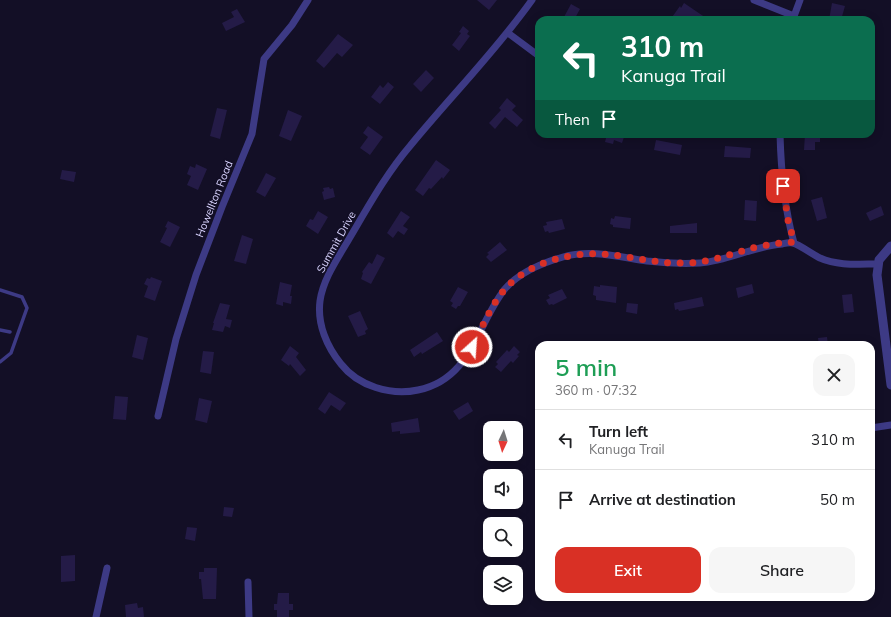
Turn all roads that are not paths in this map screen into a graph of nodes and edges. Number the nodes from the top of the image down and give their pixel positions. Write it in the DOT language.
graph roads {
  1 [pos="308,0"];
  2 [pos="532,0"];
  3 [pos="754,0"];
  4 [pos="800,0"];
  5 [pos="789,16"];
  6 [pos="794,16"];
  7 [pos="508,33"];
  8 [pos="535,53"];
  9 [pos="780,138"];
  10 [pos="794,242"];
  11 [pos="891,246"];
  12 [pos="878,264"];
  13 [pos="0,290"];
  14 [pos="0,330"];
  15 [pos="10,332"];
  16 [pos="0,362"];
  17 [pos="891,385"];
  18 [pos="158,416"];
  19 [pos="891,425"];
  20 [pos="875,427"];
  21 [pos="107,568"];
  22 [pos="248,582"];
  23 [pos="96,617"];
  24 [pos="248,617"];
  1 -- 18 [label="street, Howellton Road"];
  2 -- 7 [label="street, Summit Drive"];
  3 -- 5 [label="street"];
  4 -- 6 [label="street"];
  7 -- 8 [label="street"];
  7 -- 10 [label="street, Summit Drive"];
  9 -- 10 [label="street"];
  10 -- 12 [label="street"];
  11 -- 12 [label="street"];
  12 -- 17 [label="street"];
  13 -- 16 [label="lane"];
  14 -- 15 [label="lane"];
  19 -- 20 [label="street"];
  21 -- 23 [label="street"];
  22 -- 24 [label="street"];
}
